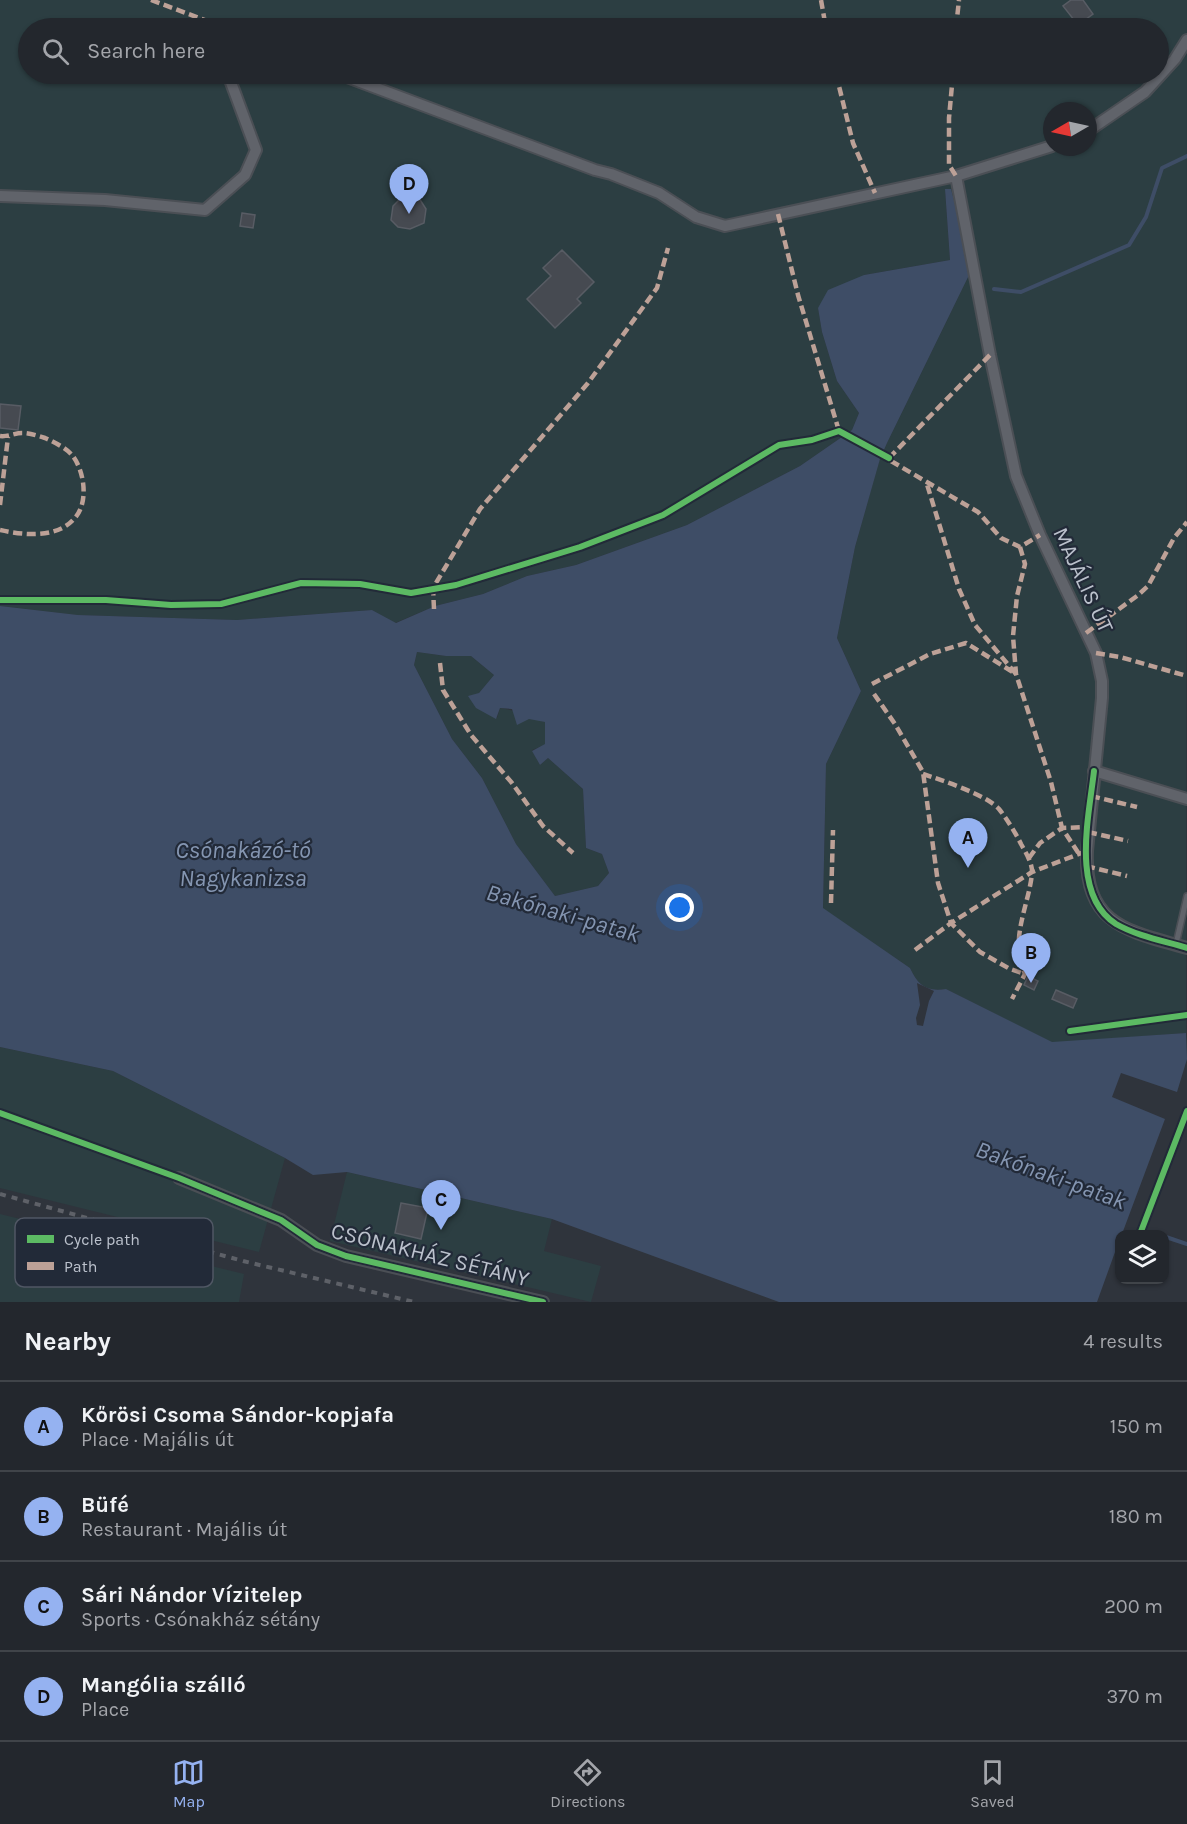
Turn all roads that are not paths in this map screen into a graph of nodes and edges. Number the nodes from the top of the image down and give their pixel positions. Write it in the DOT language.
graph roads {
  1 [pos="1187,40"];
  2 [pos="1169,66"];
  3 [pos="231,84"];
  4 [pos="366,84"];
  5 [pos="1152,84"];
  6 [pos="1097,124"];
  7 [pos="1043,149"];
  8 [pos="956,176"];
  9 [pos="0,196"];
  10 [pos="1094,771"];
  11 [pos="1187,799"];
  12 [pos="1187,896"];
  13 [pos="1175,944"];
  14 [pos="1187,948"];
  15 [pos="179,1179"];
  16 [pos="543,1302"];
  1 -- 2 [label="street"];
  3 -- 9 [label="street"];
  4 -- 8 [label="street"];
  5 -- 6 [label="street"];
  7 -- 8 [label="street"];
  8 -- 10 [label="street, MAJÁLIS ÚT"];
  10 -- 11 [label="street"];
  10 -- 13 [label="street, MAJÁLIS ÚT"];
  12 -- 13 [label="lane"];
  13 -- 14 [label="street, MAJÁLIS ÚT"];
  15 -- 16 [label="street, CSÓNAKHÁZ SÉTÁNY"];
}
